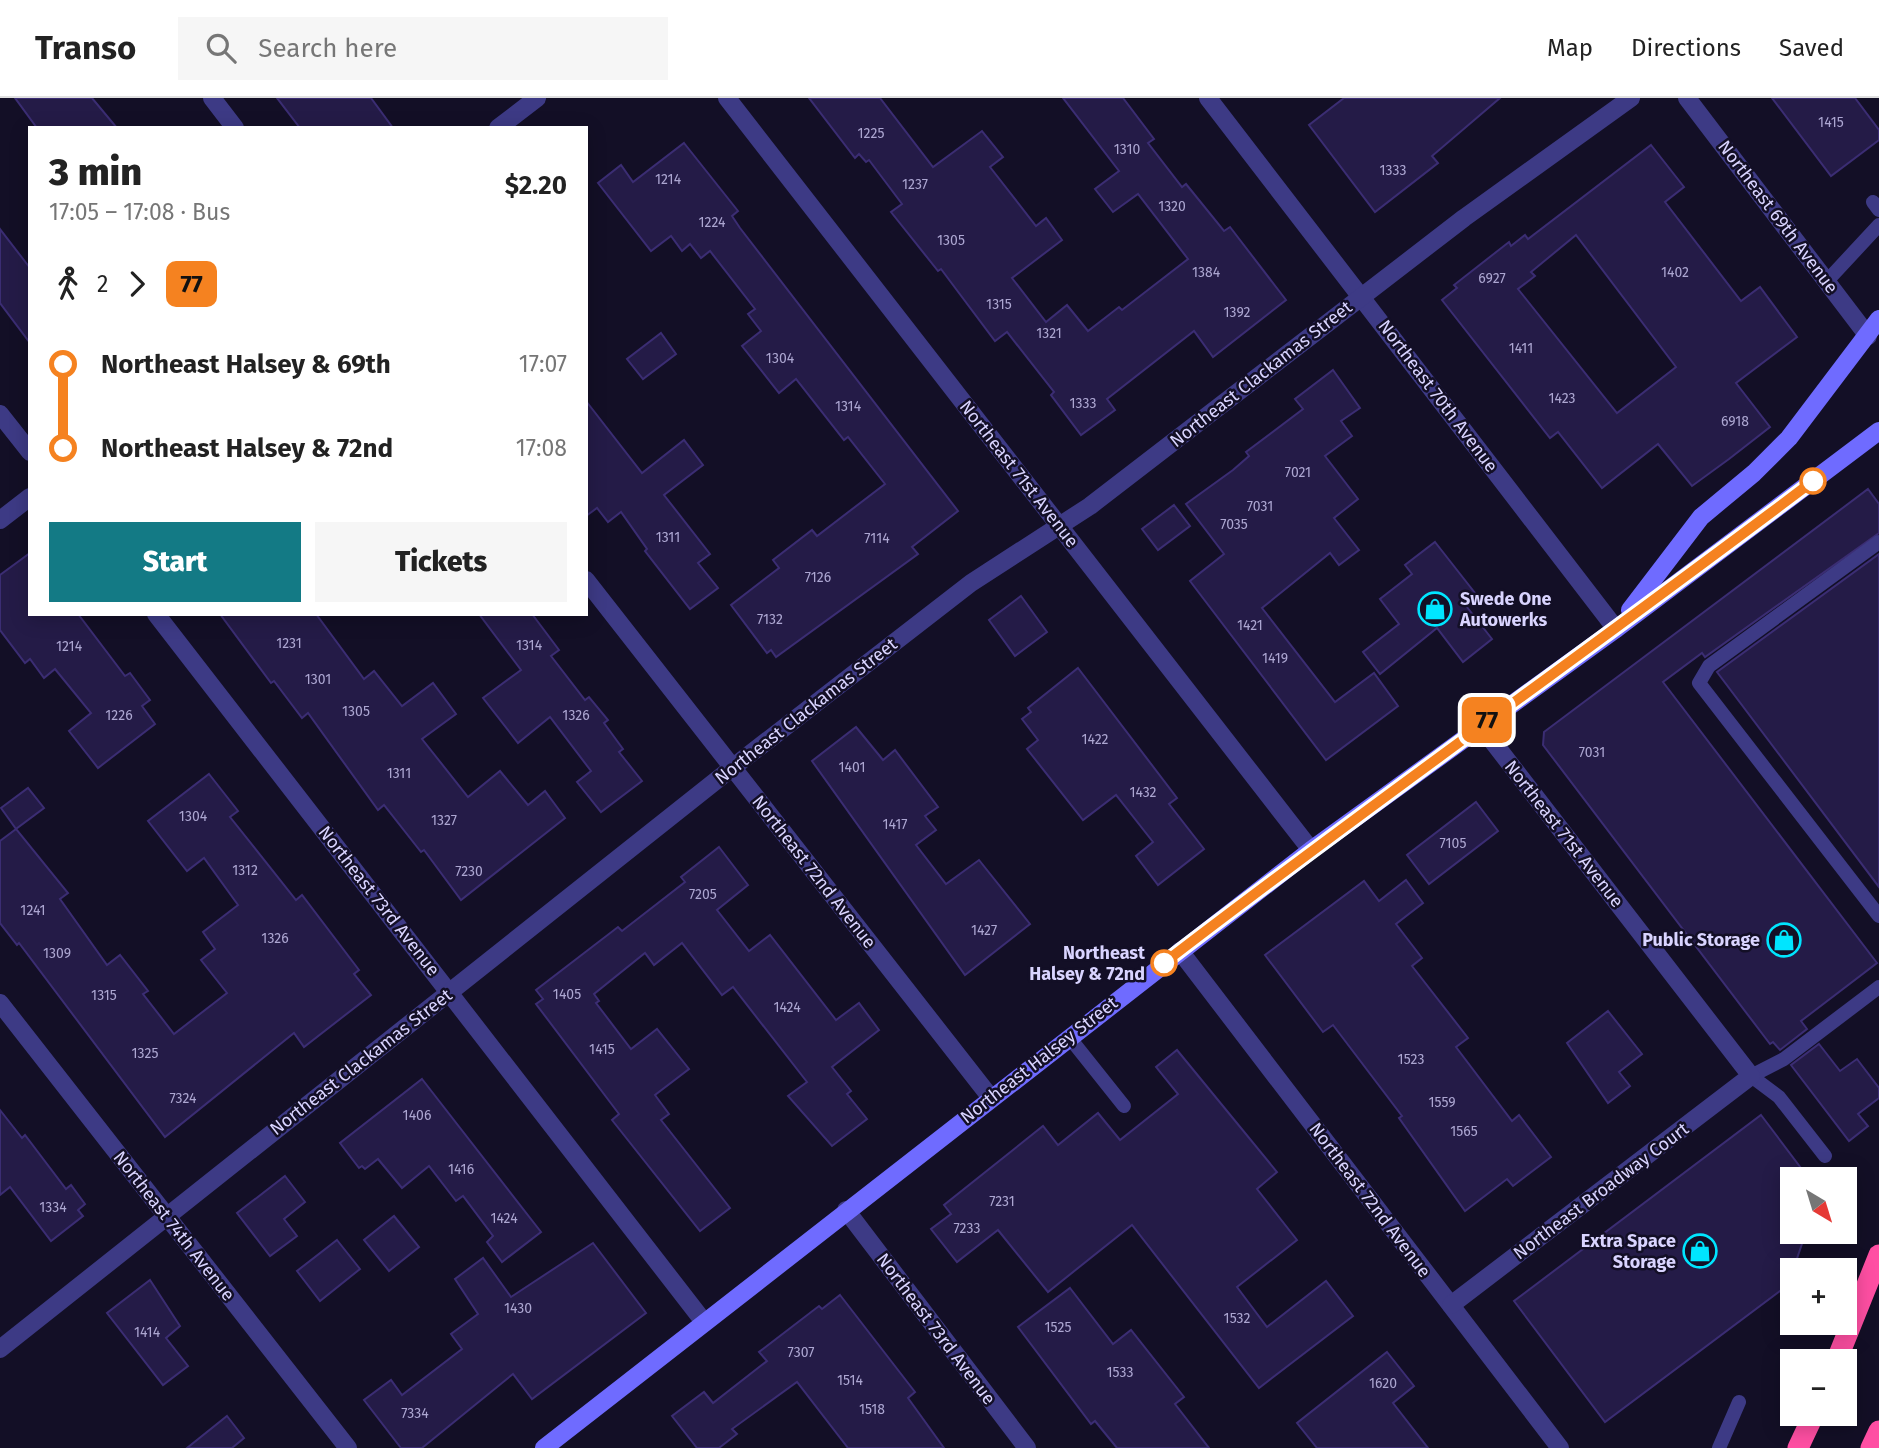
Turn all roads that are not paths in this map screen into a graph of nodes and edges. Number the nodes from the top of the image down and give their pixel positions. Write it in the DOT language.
graph roads {
  1 [pos="212,98"];
  2 [pos="537,98"];
  3 [pos="726,98"];
  4 [pos="1208,98"];
  5 [pos="1631,98"];
  6 [pos="1687,98"];
  7 [pos="233,126"];
  8 [pos="501,126"];
  9 [pos="1879,225"];
  10 [pos="1827,281"];
  11 [pos="1362,296"];
  12 [pos="1879,319"];
  13 [pos="1868,336"];
  14 [pos="0,414"];
  15 [pos="1879,432"];
  16 [pos="28,449"];
  17 [pos="28,498"];
  18 [pos="0,520"];
  19 [pos="1059,525"];
  20 [pos="1879,542"];
  21 [pos="588,583"];
  22 [pos="158,616"];
  23 [pos="1616,629"];
  24 [pos="1480,725"];
  25 [pos="732,768"];
  26 [pos="1311,850"];
  27 [pos="1879,916"];
  28 [pos="1180,951"];
  29 [pos="1879,987"];
  30 [pos="450,991"];
  31 [pos="0,1003"];
  32 [pos="1069,1037"];
  33 [pos="1751,1076"];
  34 [pos="991,1098"];
  35 [pos="1124,1106"];
  36 [pos="1825,1156"];
  37 [pos="846,1210"];
  38 [pos="166,1216"];
  39 [pos="1879,1255"];
  40 [pos="1451,1305"];
  41 [pos="704,1322"];
  42 [pos="0,1349"];
  43 [pos="1841,1349"];
  44 [pos="1739,1402"];
  45 [pos="1808,1426"];
  46 [pos="1879,1431"];
  47 [pos="549,1446"];
  48 [pos="348,1448"];
  49 [pos="1027,1448"];
  50 [pos="1560,1448"];
  51 [pos="1719,1448"];
  52 [pos="1798,1448"];
  53 [pos="1871,1448"];
  1 -- 7 [label="street"];
  2 -- 8 [label="street"];
  3 -- 19 [label="street, Northeast 71st Avenue"];
  4 -- 11 [label="street, Northeast 70th Avenue"];
  5 -- 11 [label="street, Northeast Clackamas Street"];
  6 -- 10 [label="street, Northeast 69th Avenue"];
  9 -- 10 [label="lane"];
  10 -- 13 [label="street, Northeast 69th Avenue"];
  11 -- 19 [label="street, Northeast Clackamas Street"];
  11 -- 23 [label="street, Northeast 70th Avenue"];
  12 -- 13 [label="main road"];
  13 -- 23 [label="main road"];
  14 -- 16 [label="street"];
  15 -- 23 [label="main road, Northeast Halsey Street"];
  17 -- 18 [label="street"];
  19 -- 25 [label="street, Northeast Clackamas Street"];
  19 -- 26 [label="street, Northeast 71st Avenue"];
  20 -- 27 [label="lane"];
  21 -- 25 [label="street, Northeast 72nd Avenue"];
  22 -- 30 [label="street, Northeast 73rd Avenue"];
  23 -- 24 [label="main road, Northeast Halsey Street"];
  24 -- 26 [label="main road, Northeast Halsey Street"];
  24 -- 33 [label="street, Northeast 71st Avenue"];
  25 -- 30 [label="street, Northeast Clackamas Street"];
  25 -- 34 [label="street, Northeast 72nd Avenue"];
  26 -- 28 [label="main road, Northeast Halsey Street"];
  28 -- 32 [label="main road, Northeast Halsey Street"];
  28 -- 40 [label="street, Northeast 72nd Avenue"];
  29 -- 33 [label="lane"];
  30 -- 38 [label="street, Northeast Clackamas Street"];
  30 -- 41 [label="street, Northeast 73rd Avenue"];
  31 -- 38 [label="street, Northeast 74th Avenue"];
  32 -- 34 [label="main road, Northeast Halsey Street"];
  32 -- 35 [label="lane"];
  33 -- 36 [label="lane"];
  33 -- 40 [label="street, Northeast Broadway Court"];
  34 -- 37 [label="main road, Northeast Halsey Street"];
  37 -- 41 [label="main road, Northeast Halsey Street"];
  37 -- 49 [label="street, Northeast 73rd Avenue"];
  38 -- 42 [label="street, Northeast Clackamas Street"];
  38 -- 48 [label="street, Northeast 74th Avenue"];
  39 -- 43 [label="highway"];
  40 -- 50 [label="street, Northeast 72nd Avenue"];
  41 -- 47 [label="main road, Northeast Halsey Street"];
  44 -- 51 [label="lane"];
  45 -- 52 [label="highway"];
  46 -- 53 [label="highway"];
}
